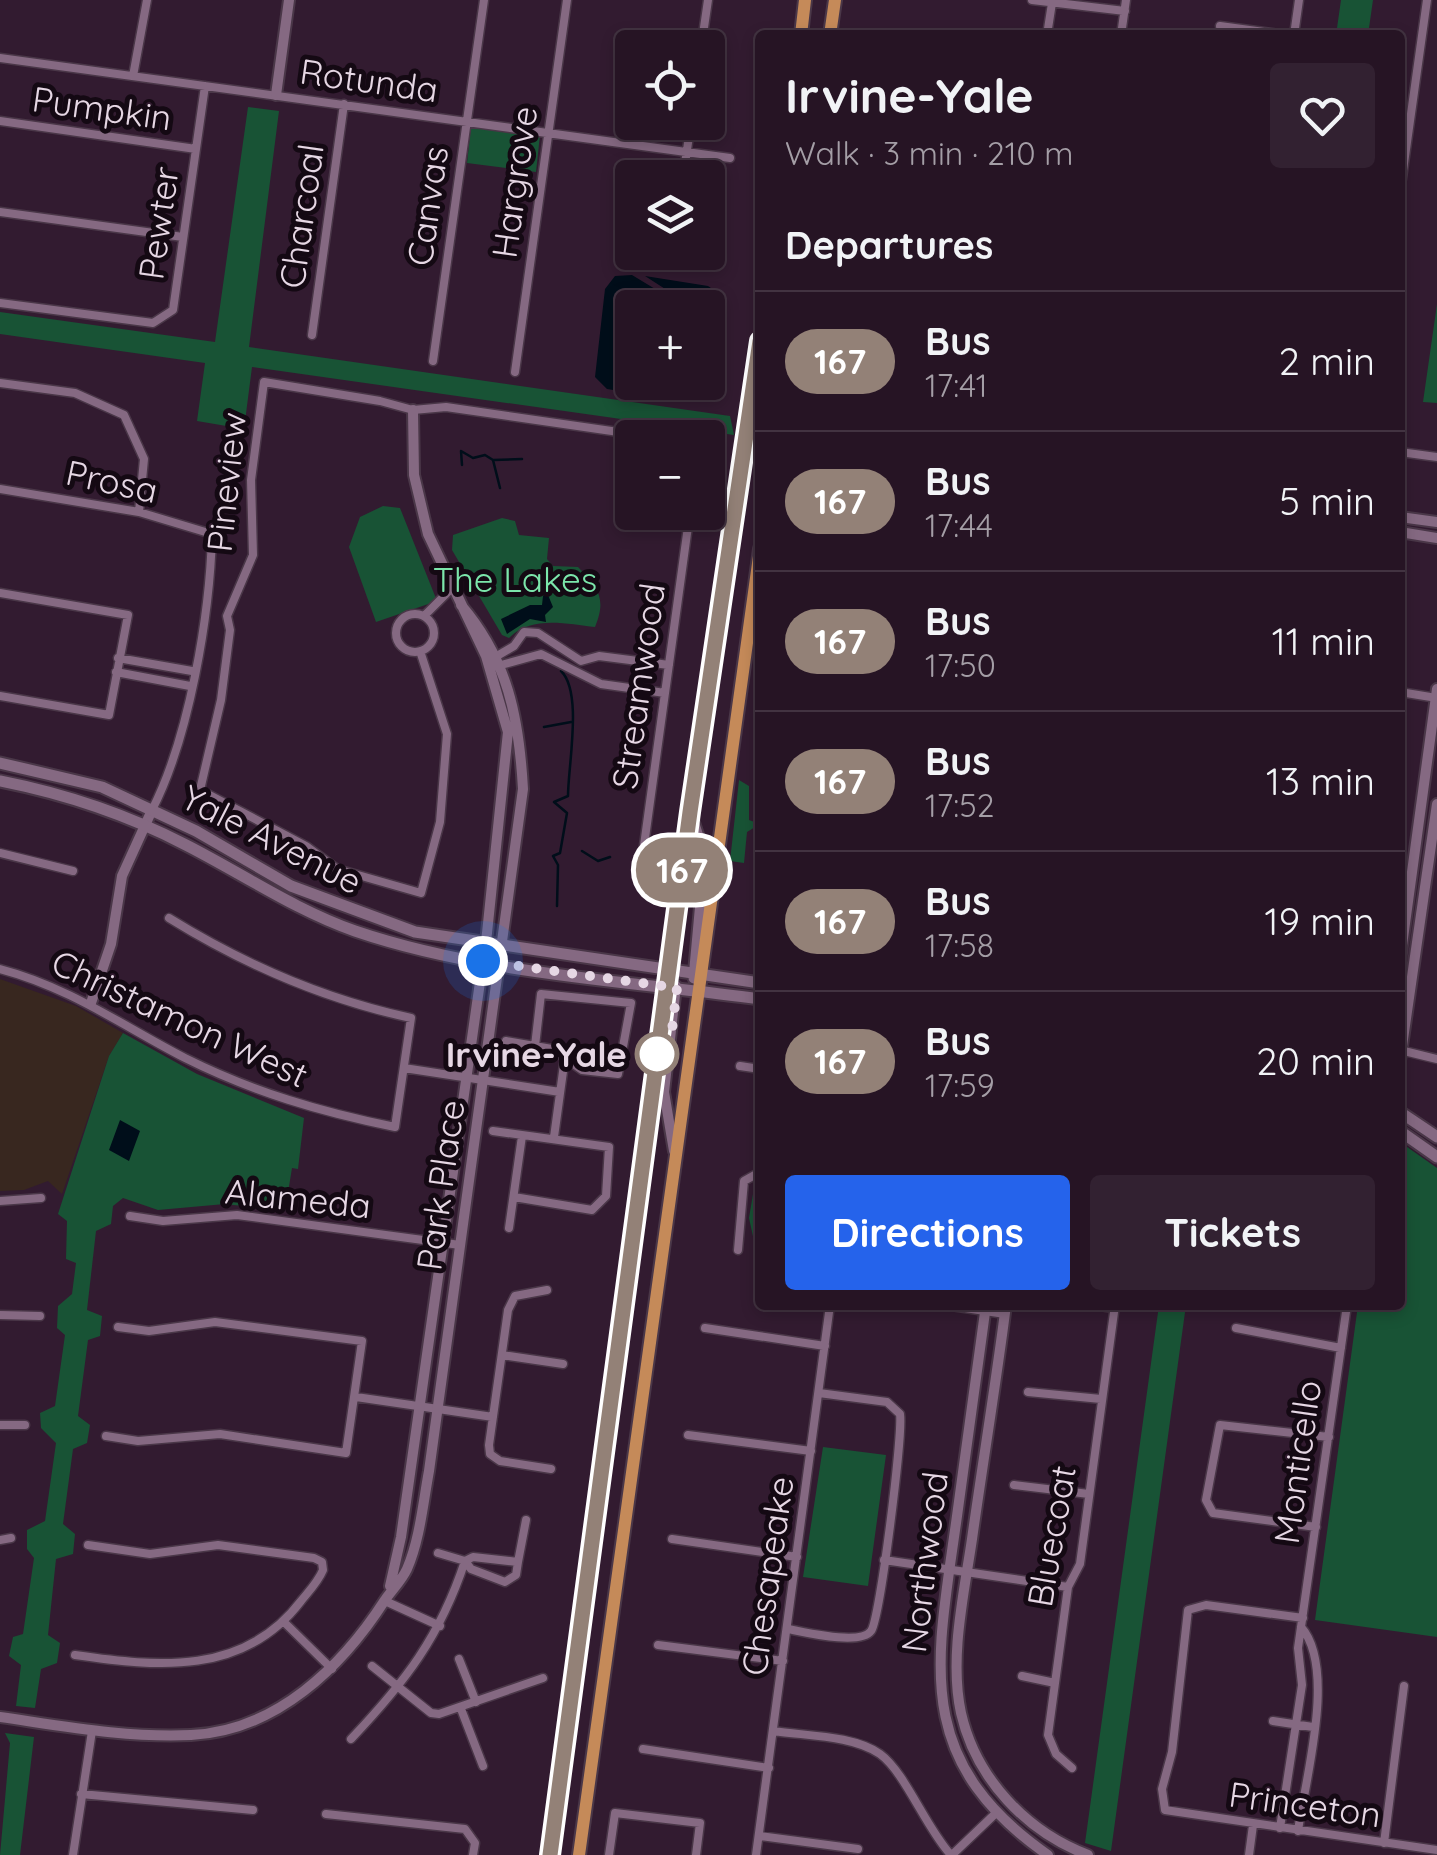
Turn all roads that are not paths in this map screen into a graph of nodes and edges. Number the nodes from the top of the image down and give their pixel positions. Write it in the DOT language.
graph roads {
  1 [pos="147,0"];
  2 [pos="289,0"];
  3 [pos="484,0"];
  4 [pos="567,0"];
  5 [pos="708,0"];
  6 [pos="805,0"];
  7 [pos="835,0"];
  8 [pos="1032,0"];
  9 [pos="1126,0"];
  10 [pos="1300,0"];
  11 [pos="1426,0"];
  12 [pos="1052,3"];
  13 [pos="1125,11"];
  14 [pos="1220,26"];
  15 [pos="704,30"];
  16 [pos="801,30"];
  17 [pos="831,30"];
  18 [pos="1048,30"];
  19 [pos="1122,30"];
  20 [pos="1250,30"];
  21 [pos="1295,30"];
  22 [pos="0,58"];
  23 [pos="133,76"];
  24 [pos="205,86"];
  25 [pos="276,95"];
  26 [pos="344,104"];
  27 [pos="0,122"];
  28 [pos="467,122"];
  29 [pos="548,133"];
  30 [pos="689,140"];
  31 [pos="196,149"];
  32 [pos="687,152"];
  33 [pos="1405,155"];
  34 [pos="730,158"];
  35 [pos="686,160"];
  36 [pos="0,212"];
  37 [pos="184,237"];
  38 [pos="0,302"];
  39 [pos="312,335"];
  40 [pos="433,361"];
  41 [pos="515,372"];
  42 [pos="755,375"];
  43 [pos="0,383"];
  44 [pos="413,410"];
  45 [pos="615,432"];
  46 [pos="1405,453"];
  47 [pos="1437,457"];
  48 [pos="0,490"];
  49 [pos="139,512"];
  50 [pos="1405,517"];
  51 [pos="1437,522"];
  52 [pos="688,530"];
  53 [pos="1405,533"];
  54 [pos="1437,538"];
  55 [pos="755,582"];
  56 [pos="452,588"];
  57 [pos="0,593"];
  58 [pos="462,605"];
  59 [pos="205,608"];
  60 [pos="227,616"];
  61 [pos="424,616"];
  62 [pos="420,651"];
  63 [pos="118,658"];
  64 [pos="499,660"];
  65 [pos="669,665"];
  66 [pos="116,672"];
  67 [pos="192,672"];
  68 [pos="190,686"];
  69 [pos="1437,689"];
  70 [pos="1405,693"];
  71 [pos="665,694"];
  72 [pos="0,696"];
  73 [pos="1436,698"];
  74 [pos="0,763"];
  75 [pos="0,781"];
  76 [pos="1437,804"];
  77 [pos="152,810"];
  78 [pos="690,812"];
  79 [pos="144,824"];
  80 [pos="0,853"];
  81 [pos="642,867"];
  82 [pos="73,871"];
  83 [pos="169,918"];
  84 [pos="1405,924"];
  85 [pos="485,945"];
  86 [pos="499,948"];
  87 [pos="483,961"];
  88 [pos="497,963"];
  89 [pos="0,969"];
  90 [pos="668,970"];
  91 [pos="697,974"];
  92 [pos="755,982"];
  93 [pos="672,987"];
  94 [pos="700,991"];
  95 [pos="755,998"];
  96 [pos="92,1003"];
  97 [pos="1405,1007"];
  98 [pos="506,1041"];
  99 [pos="535,1046"];
  100 [pos="1405,1054"];
  101 [pos="565,1058"];
  102 [pos="1437,1059"];
  103 [pos="740,1066"];
  104 [pos="404,1068"];
  105 [pos="755,1068"];
  106 [pos="464,1078"];
  107 [pos="482,1081"];
  108 [pos="560,1092"];
  109 [pos="1405,1115"];
  110 [pos="494,1131"];
  111 [pos="1405,1135"];
  112 [pos="522,1136"];
  113 [pos="554,1137"];
  114 [pos="1437,1137"];
  115 [pos="1437,1157"];
  116 [pos="676,1162"];
  117 [pos="755,1175"];
  118 [pos="514,1197"];
  119 [pos="41,1198"];
  120 [pos="0,1201"];
  121 [pos="130,1216"];
  122 [pos="509,1228"];
  123 [pos="441,1242"];
  124 [pos="460,1245"];
  125 [pos="738,1250"];
  126 [pos="547,1290"];
  127 [pos="830,1310"];
  128 [pos="985,1310"];
  129 [pos="1005,1310"];
  130 [pos="1113,1310"];
  131 [pos="1346,1310"];
  132 [pos="0,1315"];
  133 [pos="40,1316"];
  134 [pos="118,1327"];
  135 [pos="705,1328"];
  136 [pos="1236,1328"];
  137 [pos="826,1346"];
  138 [pos="1341,1348"];
  139 [pos="502,1355"];
  140 [pos="563,1364"];
  141 [pos="819,1392"];
  142 [pos="1028,1392"];
  143 [pos="356,1397"];
  144 [pos="1101,1399"];
  145 [pos="419,1405"];
  146 [pos="437,1408"];
  147 [pos="493,1417"];
  148 [pos="24,1424"];
  149 [pos="0,1425"];
  150 [pos="688,1435"];
  151 [pos="106,1436"];
  152 [pos="1328,1437"];
  153 [pos="812,1450"];
  154 [pos="551,1468"];
  155 [pos="1014,1484"];
  156 [pos="1089,1494"];
  157 [pos="526,1520"];
  158 [pos="1316,1527"];
  159 [pos="11,1538"];
  160 [pos="0,1540"];
  161 [pos="672,1540"];
  162 [pos="88,1545"];
  163 [pos="438,1553"];
  164 [pos="797,1557"];
  165 [pos="884,1560"];
  166 [pos="466,1561"];
  167 [pos="518,1562"];
  168 [pos="949,1570"];
  169 [pos="967,1572"];
  170 [pos="1068,1587"];
  171 [pos="385,1601"];
  172 [pos="285,1623"];
  173 [pos="1302,1623"];
  174 [pos="440,1626"];
  175 [pos="788,1629"];
  176 [pos="658,1645"];
  177 [pos="75,1655"];
  178 [pos="459,1660"];
  179 [pos="783,1661"];
  180 [pos="372,1666"];
  181 [pos="332,1669"];
  182 [pos="1022,1676"];
  183 [pos="544,1678"];
  184 [pos="1056,1683"];
  185 [pos="1404,1686"];
  186 [pos="399,1688"];
  187 [pos="476,1702"];
  188 [pos="461,1709"];
  189 [pos="0,1717"];
  190 [pos="1273,1721"];
  191 [pos="1296,1724"];
  192 [pos="1313,1727"];
  193 [pos="92,1731"];
  194 [pos="774,1732"];
  195 [pos="350,1740"];
  196 [pos="644,1749"];
  197 [pos="483,1766"];
  198 [pos="769,1768"];
  199 [pos="1072,1768"];
  200 [pos="81,1794"];
  201 [pos="253,1810"];
  202 [pos="996,1813"];
  203 [pos="326,1814"];
  204 [pos="1253,1825"];
  205 [pos="1280,1828"];
  206 [pos="1298,1831"];
  207 [pos="760,1836"];
  208 [pos="1384,1843"];
  209 [pos="858,1849"];
  210 [pos="1437,1850"];
  211 [pos="73,1855"];
  212 [pos="474,1855"];
  213 [pos="550,1855"];
  214 [pos="579,1855"];
  215 [pos="609,1855"];
  216 [pos="696,1855"];
  217 [pos="756,1855"];
  218 [pos="952,1855"];
  219 [pos="1048,1855"];
  220 [pos="1088,1855"];
  221 [pos="1249,1855"];
  1 -- 23 [label="street"];
  2 -- 25 [label="street"];
  3 -- 28 [label="street, Canvas"];
  4 -- 29 [label="street, Hargrove"];
  5 -- 15 [label="street"];
  6 -- 16 [label="main road"];
  7 -- 17 [label="main road"];
  8 -- 12 [label="street"];
  9 -- 13 [label="street"];
  10 -- 21 [label="street"];
  11 -- 33 [label="street"];
  12 -- 13 [label="street"];
  12 -- 18 [label="street"];
  13 -- 19 [label="street"];
  14 -- 20 [label="street"];
  22 -- 23 [label="street, Rotunda"];
  23 -- 24 [label="street, Rotunda"];
  24 -- 25 [label="street, Rotunda"];
  24 -- 31 [label="street, Pewter"];
  25 -- 26 [label="street, Rotunda"];
  26 -- 28 [label="street, Rotunda"];
  26 -- 39 [label="street, Charcoal"];
  27 -- 31 [label="street, Pumpkin"];
  28 -- 29 [label="street, Rotunda"];
  28 -- 40 [label="street, Canvas"];
  29 -- 32 [label="street, Rotunda"];
  29 -- 41 [label="street, Hargrove"];
  30 -- 32 [label="street"];
  31 -- 37 [label="street, Pewter"];
  32 -- 34 [label="street, Rotunda"];
  32 -- 35 [label="street"];
  36 -- 37 [label="street"];
  37 -- 38 [label="street, Pewter"];
  42 -- 78 [label="main road"];
  43 -- 49 [label="street"];
  44 -- 45 [label="street"];
  44 -- 56 [label="street, Park Place"];
  44 -- 60 [label="street, Pineview"];
  46 -- 47 [label="street"];
  48 -- 49 [label="street, Prosa"];
  49 -- 59 [label="street, Prosa"];
  50 -- 51 [label="street"];
  52 -- 65 [label="street, Streamwood"];
  53 -- 54 [label="street"];
  55 -- 91 [label="main road"];
  56 -- 58 [label="street, Park Place"];
  56 -- 61 [label="street"];
  57 -- 63 [label="street"];
  58 -- 64 [label="street, Park Place"];
  58 -- 85 [label="street, Park Place"];
  59 -- 60 [label="street"];
  59 -- 67 [label="street"];
  60 -- 62 [label="street, Pineview"];
  61 -- 62 [label="street"];
  61 -- 62 [label="street"];
  63 -- 66 [label="street"];
  63 -- 67 [label="street"];
  64 -- 65 [label="street"];
  64 -- 71 [label="street"];
  64 -- 86 [label="street, Park Place"];
  65 -- 71 [label="street, Streamwood"];
  66 -- 68 [label="street"];
  66 -- 72 [label="street"];
  67 -- 68 [label="street"];
  68 -- 77 [label="street"];
  69 -- 73 [label="street"];
  70 -- 73 [label="street"];
  71 -- 81 [label="street, Streamwood"];
  73 -- 84 [label="street"];
  74 -- 77 [label="main road, Yale Avenue"];
  75 -- 79 [label="main road, Yale Avenue"];
  76 -- 97 [label="street"];
  77 -- 79 [label="street"];
  77 -- 85 [label="main road, Yale Avenue"];
  78 -- 90 [label="main road"];
  78 -- 91 [label="main road"];
  79 -- 87 [label="main road, Yale Avenue"];
  79 -- 96 [label="street"];
  80 -- 82 [label="street"];
  83 -- 104 [label="street"];
  85 -- 86 [label="main road, Yale Avenue"];
  85 -- 87 [label="street, Park Place"];
  86 -- 88 [label="street, Park Place"];
  86 -- 90 [label="main road, Yale Avenue"];
  87 -- 88 [label="main road, Yale Avenue"];
  87 -- 106 [label="street, Park Place"];
  88 -- 93 [label="main road, Yale Avenue"];
  88 -- 107 [label="street, Park Place"];
  89 -- 96 [label="street, Christamon West"];
  90 -- 91 [label="main road, Yale Avenue"];
  90 -- 93 [label="main road"];
  91 -- 92 [label="main road, Yale Avenue"];
  91 -- 94 [label="main road"];
  93 -- 94 [label="main road, Yale Avenue"];
  93 -- 116 [label="street"];
  93 -- 213 [label="main road"];
  94 -- 95 [label="main road, Yale Avenue"];
  94 -- 116 [label="main road"];
  96 -- 104 [label="street, Christamon West"];
  98 -- 99 [label="street"];
  99 -- 101 [label="street"];
  99 -- 101 [label="street"];
  100 -- 102 [label="street"];
  101 -- 108 [label="street"];
  103 -- 105 [label="street"];
  104 -- 106 [label="street"];
  106 -- 107 [label="street"];
  106 -- 123 [label="street, Park Place"];
  107 -- 108 [label="street"];
  107 -- 124 [label="street, Park Place"];
  108 -- 113 [label="street"];
  109 -- 114 [label="main road"];
  110 -- 112 [label="street"];
  111 -- 115 [label="main road"];
  112 -- 113 [label="street"];
  112 -- 118 [label="street"];
  113 -- 118 [label="street"];
  116 -- 214 [label="main road"];
  117 -- 125 [label="street"];
  118 -- 122 [label="street"];
  119 -- 120 [label="street"];
  121 -- 123 [label="street, Alameda"];
  123 -- 124 [label="street, Alameda"];
  123 -- 145 [label="street, Park Place"];
  124 -- 146 [label="street, Park Place"];
  126 -- 139 [label="street"];
  127 -- 137 [label="street, Chesapeake"];
  128 -- 168 [label="street, Northwood"];
  129 -- 169 [label="street, Northwood"];
  130 -- 144 [label="street, Bluecoat"];
  131 -- 138 [label="street, Monticello"];
  132 -- 133 [label="street"];
  134 -- 143 [label="street"];
  135 -- 137 [label="street"];
  136 -- 138 [label="street"];
  137 -- 141 [label="street, Chesapeake"];
  138 -- 152 [label="street, Monticello"];
  139 -- 140 [label="street"];
  139 -- 147 [label="street"];
  141 -- 153 [label="street, Chesapeake"];
  141 -- 165 [label="street"];
  142 -- 144 [label="street"];
  143 -- 145 [label="street"];
  143 -- 151 [label="street"];
  144 -- 156 [label="street, Bluecoat"];
  145 -- 146 [label="street"];
  145 -- 171 [label="street, Park Place"];
  146 -- 147 [label="street"];
  146 -- 171 [label="street, Park Place"];
  147 -- 154 [label="street"];
  148 -- 149 [label="street"];
  150 -- 153 [label="street"];
  152 -- 158 [label="street, Monticello"];
  152 -- 158 [label="street"];
  153 -- 164 [label="street, Chesapeake"];
  155 -- 156 [label="street"];
  156 -- 170 [label="street, Bluecoat"];
  157 -- 167 [label="street"];
  158 -- 173 [label="street, Monticello"];
  159 -- 160 [label="street"];
  161 -- 164 [label="street"];
  162 -- 172 [label="street"];
  163 -- 166 [label="street"];
  164 -- 175 [label="street, Chesapeake"];
  165 -- 168 [label="street"];
  165 -- 175 [label="street"];
  166 -- 167 [label="street"];
  166 -- 167 [label="street"];
  166 -- 174 [label="street"];
  168 -- 169 [label="street"];
  168 -- 202 [label="street, Northwood"];
  169 -- 170 [label="street"];
  169 -- 220 [label="street, Northwood"];
  170 -- 184 [label="street, Bluecoat"];
  171 -- 174 [label="street"];
  171 -- 181 [label="street, Park Place"];
  172 -- 177 [label="street"];
  172 -- 181 [label="street"];
  173 -- 191 [label="street, Monticello"];
  173 -- 192 [label="street, Monticello"];
  173 -- 204 [label="street, Princeton"];
  174 -- 186 [label="street"];
  175 -- 179 [label="street, Chesapeake"];
  176 -- 179 [label="street"];
  178 -- 187 [label="street"];
  179 -- 194 [label="street, Chesapeake"];
  180 -- 186 [label="street"];
  181 -- 193 [label="street, Park Place"];
  182 -- 184 [label="street"];
  183 -- 187 [label="street"];
  184 -- 199 [label="street, Bluecoat"];
  185 -- 208 [label="street"];
  186 -- 188 [label="street"];
  186 -- 195 [label="street"];
  187 -- 188 [label="street"];
  188 -- 197 [label="street"];
  189 -- 193 [label="street, Park Place"];
  190 -- 191 [label="street"];
  191 -- 192 [label="street"];
  191 -- 205 [label="street, Monticello"];
  192 -- 206 [label="street, Monticello"];
  193 -- 200 [label="street"];
  194 -- 198 [label="street, Chesapeake"];
  194 -- 218 [label="street"];
  196 -- 198 [label="street"];
  198 -- 207 [label="street, Chesapeake"];
  200 -- 201 [label="street"];
  200 -- 211 [label="street"];
  202 -- 218 [label="street"];
  202 -- 219 [label="street, Northwood"];
  203 -- 212 [label="street"];
  204 -- 205 [label="street, Princeton"];
  204 -- 221 [label="street"];
  205 -- 206 [label="street, Princeton"];
  206 -- 208 [label="street, Princeton"];
  207 -- 209 [label="street"];
  207 -- 217 [label="street, Chesapeake"];
  208 -- 210 [label="street, Princeton"];
  215 -- 216 [label="street"];
}
